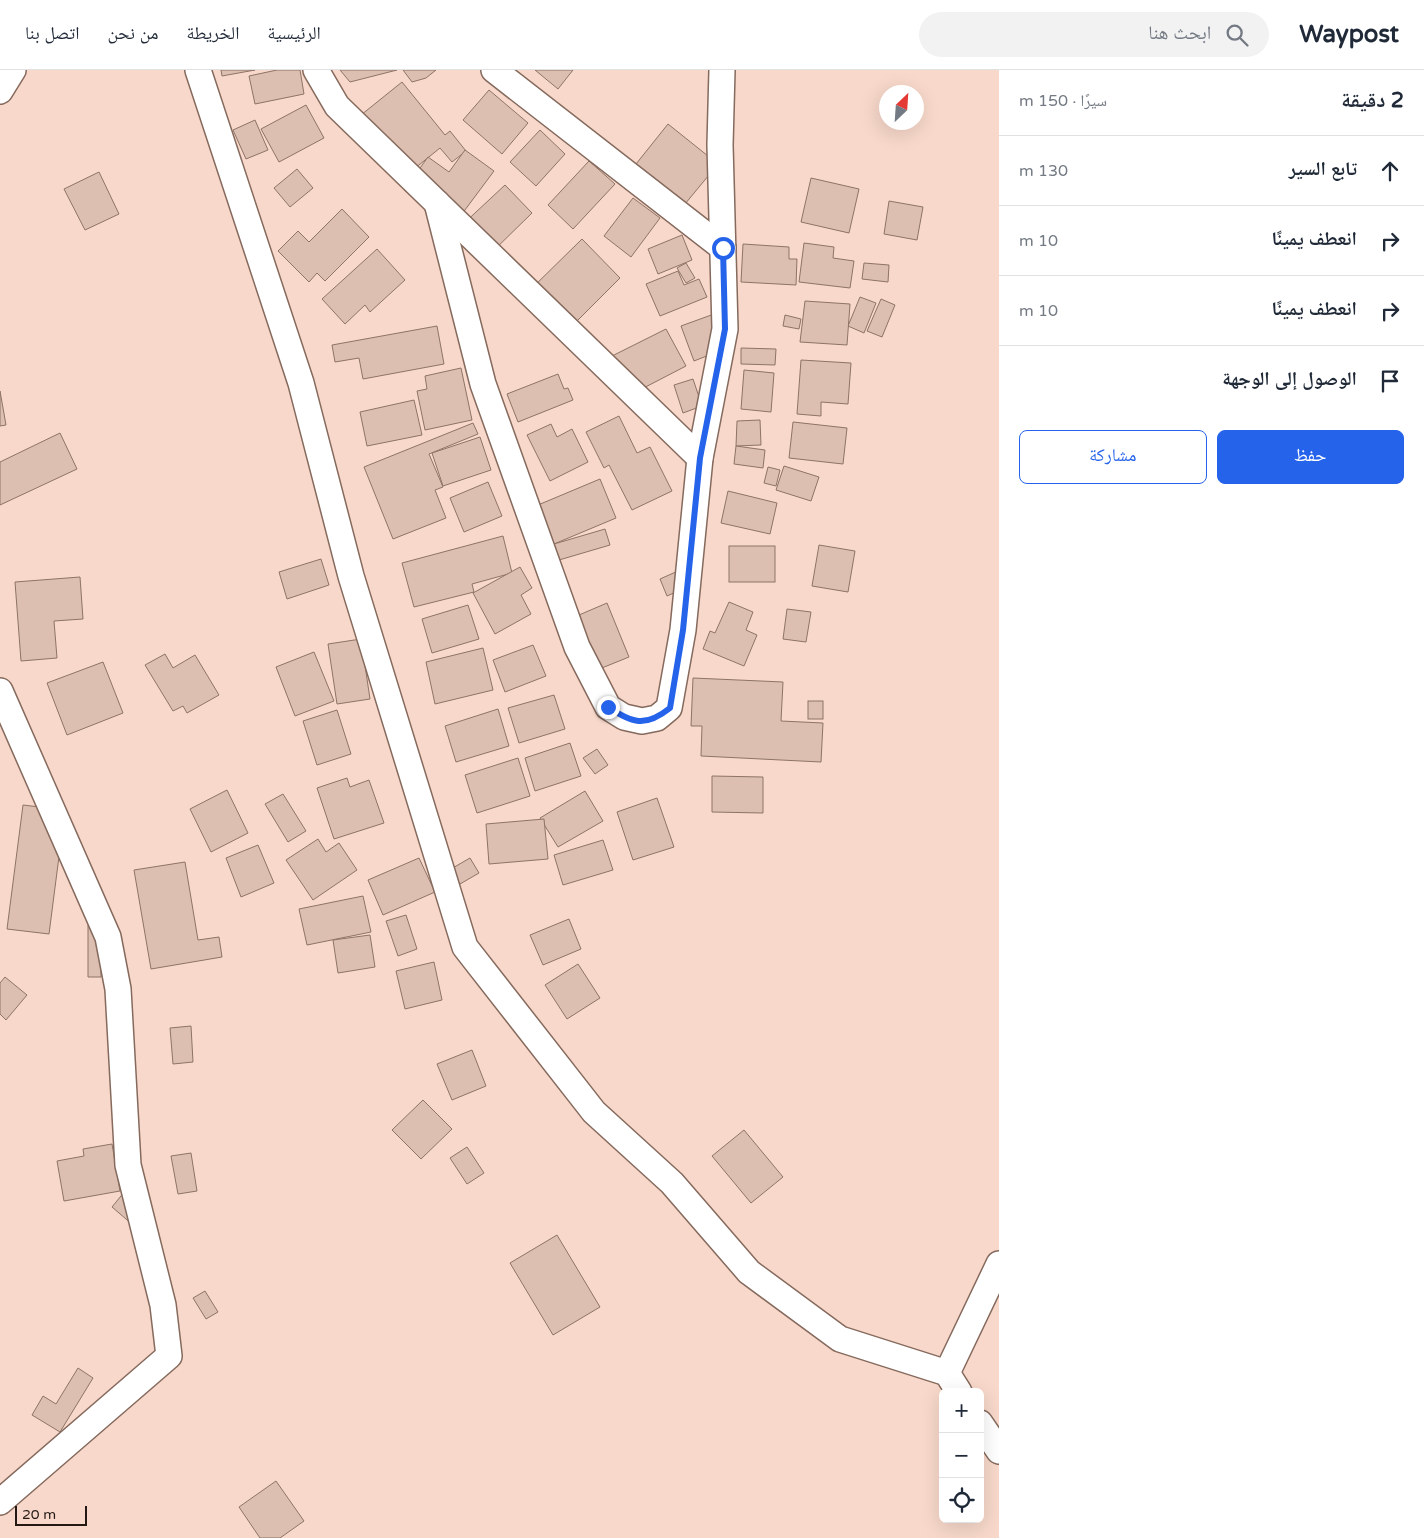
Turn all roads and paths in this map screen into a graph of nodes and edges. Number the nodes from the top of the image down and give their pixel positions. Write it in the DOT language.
graph roads {
  1 [pos="198,70"];
  2 [pos="316,70"];
  3 [pos="494,70"];
  4 [pos="722,70"];
  5 [pos="437,203"];
  6 [pos="723,248"];
  7 [pos="700,458"];
  8 [pos="0,691"];
  9 [pos="999,1264"];
  10 [pos="953,1383"];
  11 [pos="984,1429"];
  12 [pos="999,1451"];
  13 [pos="0,1502"];
  1 -- 10 [label="street"];
  2 -- 5 [label="street"];
  3 -- 6 [label="street"];
  4 -- 6 [label="street"];
  5 -- 7 [label="street"];
  5 -- 7 [label="street"];
  6 -- 7 [label="street"];
  8 -- 13 [label="street"];
  9 -- 10 [label="street"];
  11 -- 12 [label="street"];
}
